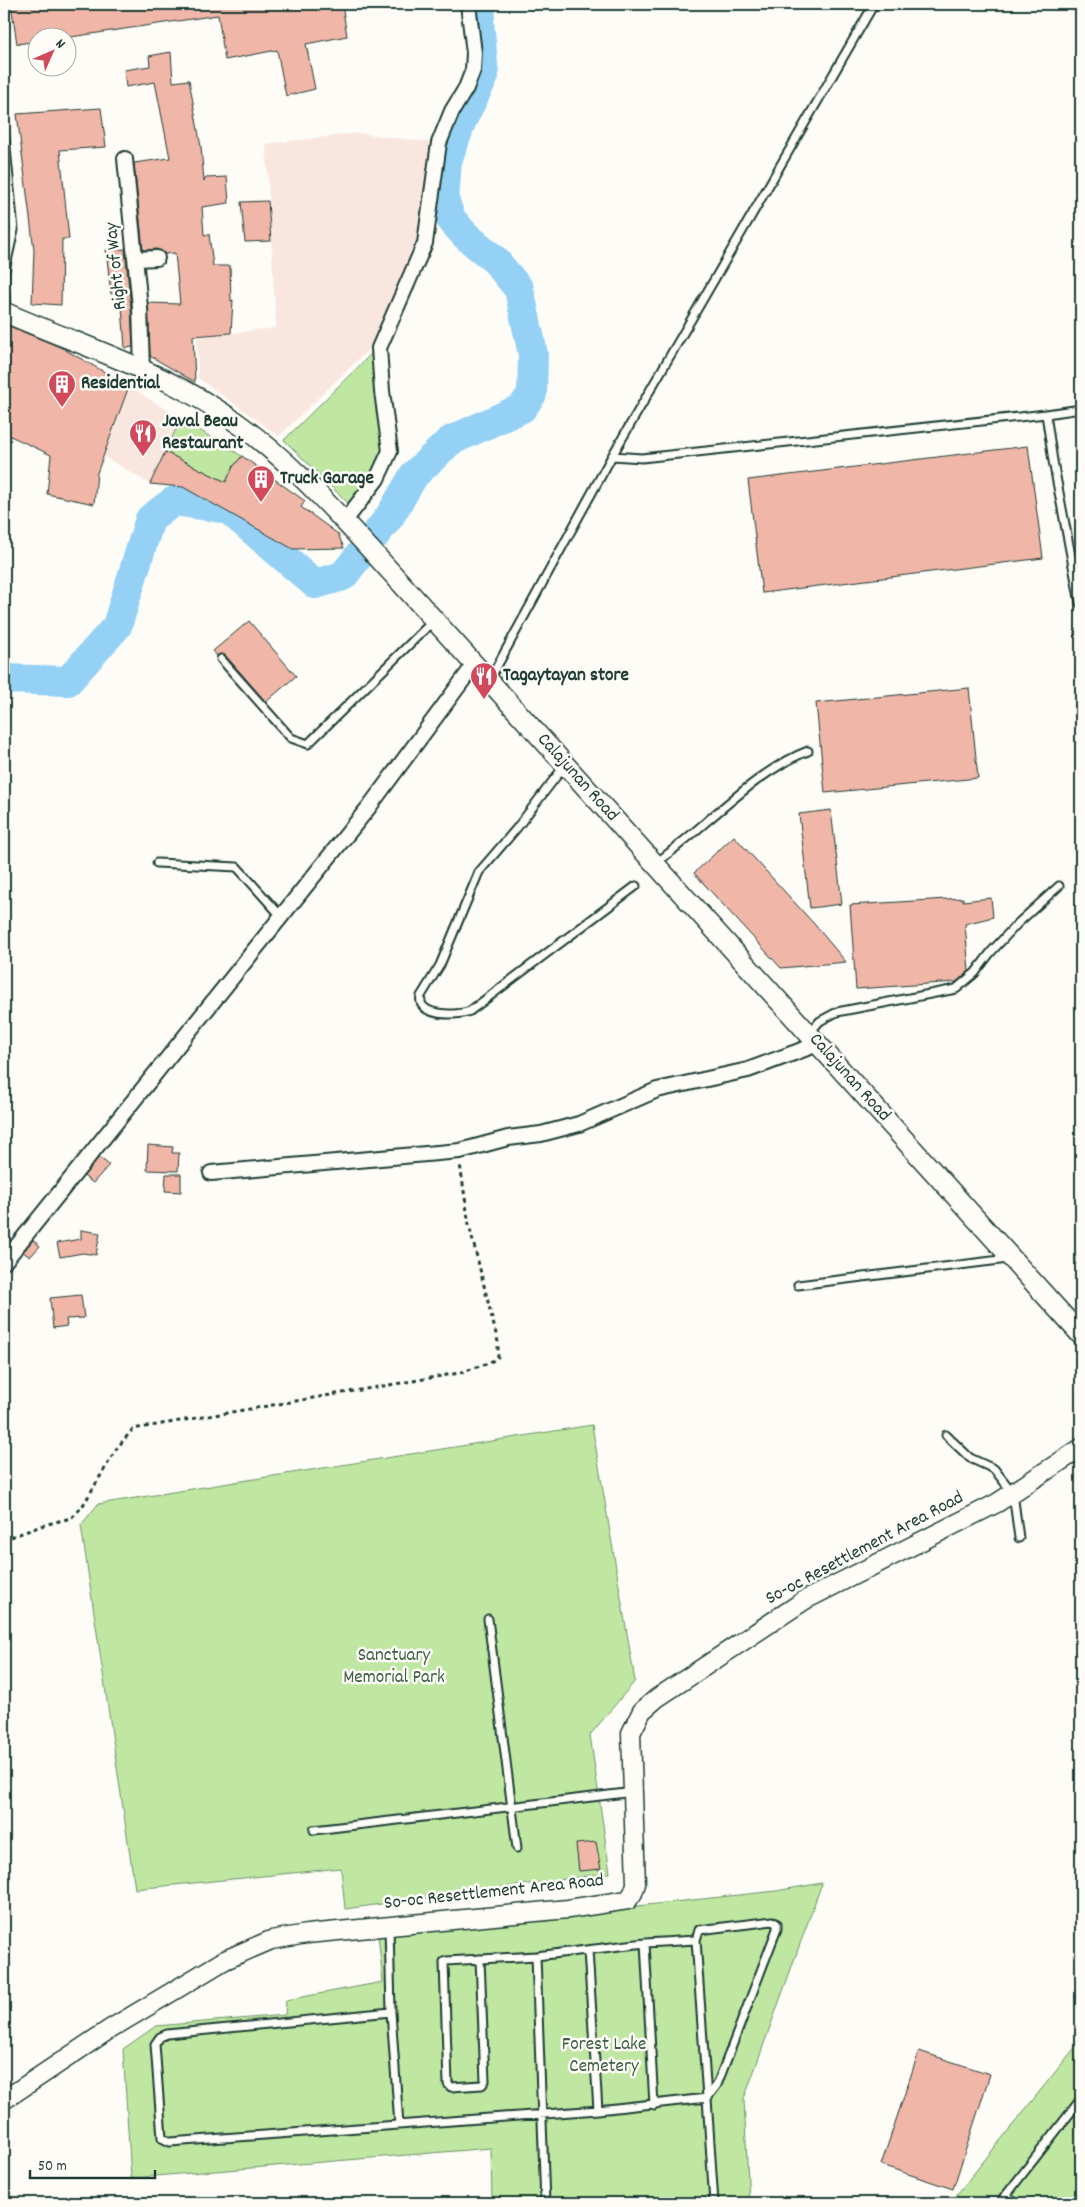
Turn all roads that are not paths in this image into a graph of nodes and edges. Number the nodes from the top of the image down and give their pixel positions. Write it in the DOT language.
graph roads {
  1 [pos="468,4"];
  2 [pos="874,4"];
  3 [pos="4,127"];
  4 [pos="125,159"];
  5 [pos="157,258"];
  6 [pos="136,259"];
  7 [pos="5,312"];
  8 [pos="142,369"];
  9 [pos="1081,409"];
  10 [pos="1046,414"];
  11 [pos="612,456"];
  12 [pos="344,522"];
  13 [pos="1080,603"];
  14 [pos="434,620"];
  15 [pos="221,659"];
  16 [pos="474,665"];
  17 [pos="489,682"];
  18 [pos="808,752"];
  19 [pos="565,765"];
  20 [pos="157,863"];
  21 [pos="655,863"];
  22 [pos="636,886"];
  23 [pos="1059,886"];
  24 [pos="282,916"];
  25 [pos="813,1039"];
  26 [pos="211,1173"];
  27 [pos="1011,1258"];
  28 [pos="4,1262"];
  29 [pos="798,1285"];
  30 [pos="1081,1336"];
  31 [pos="946,1435"];
  32 [pos="1081,1448"];
  33 [pos="1013,1493"];
  34 [pos="1019,1538"];
  35 [pos="488,1620"];
  36 [pos="634,1792"];
  37 [pos="512,1806"];
  38 [pos="314,1830"];
  39 [pos="517,1848"];
  40 [pos="389,1925"];
  41 [pos="696,1940"];
  42 [pos="645,1943"];
  43 [pos="588,1950"];
  44 [pos="536,1956"];
  45 [pos="480,1959"];
  46 [pos="391,2012"];
  47 [pos="707,2098"];
  48 [pos="1081,2099"];
  49 [pos="4,2100"];
  50 [pos="654,2105"];
  51 [pos="598,2110"];
  52 [pos="543,2114"];
  53 [pos="400,2125"];
  54 [pos="1006,2195"];
  55 [pos="545,2203"];
  56 [pos="714,2203"];
  57 [pos="1000,2203"];
  58 [pos="1017,2203"];
  1 -- 12 [label="street"];
  2 -- 11 [label="lane"];
  3 -- 7 [label="lane"];
  4 -- 6 [label="street, Right of Way"];
  5 -- 6 [label="street"];
  6 -- 8 [label="street, Right of Way"];
  7 -- 8 [label="main road, Calajunan Road"];
  8 -- 12 [label="main road, Calajunan Road"];
  9 -- 10 [label="lane"];
  10 -- 11 [label="lane"];
  10 -- 13 [label="lane"];
  11 -- 17 [label="lane"];
  12 -- 14 [label="main road, Calajunan Road"];
  14 -- 15 [label="lane"];
  14 -- 16 [label="main road, Calajunan Road"];
  16 -- 17 [label="main road, Calajunan Road"];
  16 -- 24 [label="street"];
  17 -- 19 [label="main road, Calajunan Road"];
  18 -- 21 [label="lane"];
  19 -- 21 [label="main road, Calajunan Road"];
  19 -- 22 [label="lane"];
  20 -- 24 [label="lane"];
  21 -- 25 [label="main road, Calajunan Road"];
  23 -- 25 [label="lane"];
  24 -- 28 [label="street"];
  25 -- 26 [label="street"];
  25 -- 27 [label="main road, Calajunan Road"];
  27 -- 29 [label="lane"];
  27 -- 30 [label="main road, Calajunan Road"];
  31 -- 33 [label="lane"];
  32 -- 33 [label="street, So-oc Resettlement Area Road"];
  33 -- 34 [label="lane"];
  33 -- 36 [label="street, So-oc Resettlement Area Road"];
  35 -- 37 [label="lane"];
  36 -- 37 [label="lane"];
  36 -- 40 [label="street, So-oc Resettlement Area Road"];
  37 -- 38 [label="lane"];
  37 -- 39 [label="lane"];
  40 -- 46 [label="lane"];
  40 -- 49 [label="street, So-oc Resettlement Area Road"];
  41 -- 42 [label="lane"];
  41 -- 47 [label="lane"];
  41 -- 47 [label="lane"];
  42 -- 43 [label="lane"];
  42 -- 50 [label="lane"];
  43 -- 44 [label="lane"];
  43 -- 51 [label="lane"];
  44 -- 45 [label="lane"];
  44 -- 52 [label="lane"];
  45 -- 45 [label="lane"];
  46 -- 53 [label="lane"];
  46 -- 53 [label="lane"];
  47 -- 50 [label="lane"];
  47 -- 56 [label="lane"];
  48 -- 54 [label="lane"];
  50 -- 51 [label="lane"];
  51 -- 52 [label="lane"];
  52 -- 53 [label="lane"];
  52 -- 55 [label="lane"];
  54 -- 57 [label="lane"];
  54 -- 58 [label="lane"];
}
